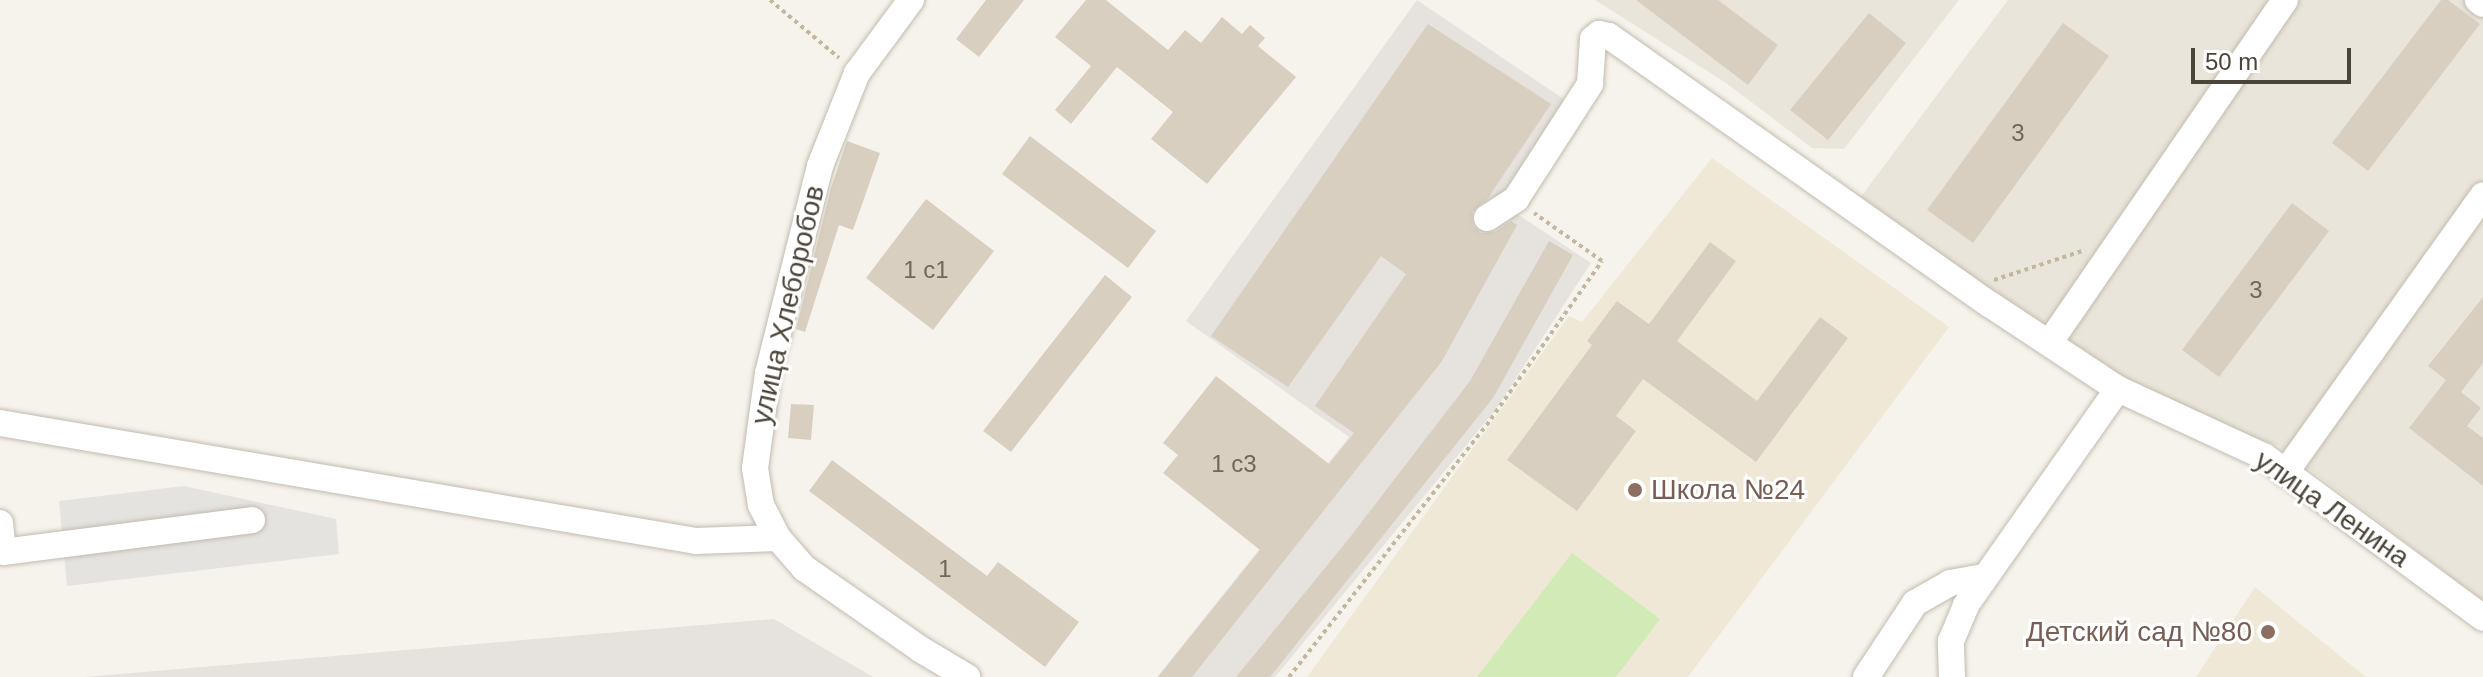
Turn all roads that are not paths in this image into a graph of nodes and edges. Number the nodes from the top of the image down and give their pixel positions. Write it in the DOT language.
graph roads {
  1 [pos="911,0"];
  2 [pos="2285,0"];
  3 [pos="2478,0"];
  4 [pos="2483,4"];
  5 [pos="2483,195"];
  6 [pos="1487,218"];
  7 [pos="2050,342"];
  8 [pos="2118,389"];
  9 [pos="0,423"];
  10 [pos="2285,473"];
  11 [pos="252,520"];
  12 [pos="0,523"];
  13 [pos="778,538"];
  14 [pos="1984,577"];
  15 [pos="2483,618"];
  16 [pos="967,677"];
  17 [pos="1866,677"];
  18 [pos="1952,677"];
  1 -- 13 [label="street, улица Хлеборобов"];
  2 -- 7 [label="street"];
  3 -- 4 [label="street"];
  5 -- 10 [label="street"];
  6 -- 7 [label="street, улица Ленина"];
  7 -- 8 [label="street, улица Ленина"];
  8 -- 10 [label="street, улица Ленина"];
  8 -- 14 [label="street"];
  9 -- 13 [label="street"];
  10 -- 15 [label="street, улица Ленина"];
  11 -- 12 [label="street"];
  13 -- 16 [label="street, улица Хлеборобов"];
  14 -- 17 [label="street"];
  14 -- 18 [label="street"];
}
